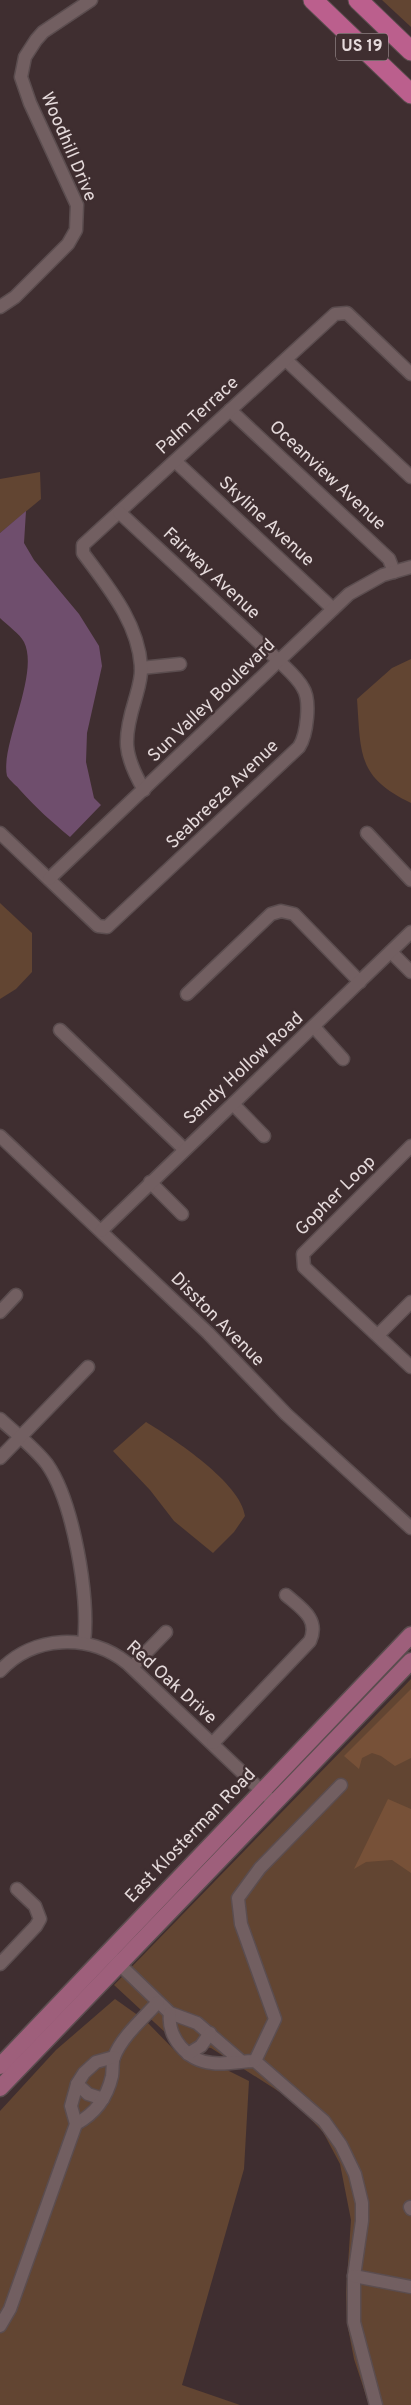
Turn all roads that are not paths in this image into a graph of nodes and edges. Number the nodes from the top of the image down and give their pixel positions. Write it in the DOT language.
graph roads {
  1 [pos="91,0"];
  2 [pos="313,0"];
  3 [pos="358,0"];
  4 [pos="338,24"];
  5 [pos="411,51"];
  6 [pos="411,78"];
  7 [pos="411,94"];
  8 [pos="0,307"];
  9 [pos="286,360"];
  10 [pos="411,374"];
  11 [pos="230,410"];
  12 [pos="175,461"];
  13 [pos="411,477"];
  14 [pos="119,512"];
  15 [pos="411,567"];
  16 [pos="394,572"];
  17 [pos="333,609"];
  18 [pos="279,661"];
  19 [pos="180,664"];
  20 [pos="142,668"];
  21 [pos="144,790"];
  22 [pos="0,833"];
  23 [pos="367,833"];
  24 [pos="49,879"];
  25 [pos="411,880"];
  26 [pos="411,932"];
  27 [pos="391,952"];
  28 [pos="411,972"];
  29 [pos="360,982"];
  30 [pos="187,994"];
  31 [pos="314,1026"];
  32 [pos="60,1030"];
  33 [pos="343,1059"];
  34 [pos="233,1104"];
  35 [pos="0,1136"];
  36 [pos="264,1136"];
  37 [pos="411,1146"];
  38 [pos="184,1149"];
  39 [pos="150,1182"];
  40 [pos="182,1214"];
  41 [pos="101,1231"];
  42 [pos="16,1294"];
  43 [pos="411,1302"];
  44 [pos="0,1312"];
  45 [pos="378,1335"];
  46 [pos="88,1367"];
  47 [pos="411,1367"];
  48 [pos="0,1419"];
  49 [pos="20,1438"];
  50 [pos="0,1458"];
  51 [pos="411,1528"];
  52 [pos="286,1595"];
  53 [pos="166,1632"];
  54 [pos="411,1635"];
  55 [pos="84,1642"];
  56 [pos="411,1662"];
  57 [pos="132,1667"];
  58 [pos="0,1671"];
  59 [pos="213,1743"];
  60 [pos="341,1786"];
  61 [pos="262,1791"];
  62 [pos="274,1803"];
  63 [pos="17,1889"];
  64 [pos="114,1959"];
  65 [pos="0,1964"];
  66 [pos="158,2002"];
  67 [pos="170,2013"];
  68 [pos="210,2032"];
  69 [pos="188,2054"];
  70 [pos="108,2059"];
  71 [pos="241,2061"];
  72 [pos="255,2062"];
  73 [pos="0,2066"];
  74 [pos="80,2086"];
  75 [pos="0,2088"];
  76 [pos="103,2099"];
  77 [pos="75,2118"];
  78 [pos="354,2276"];
  79 [pos="411,2287"];
  80 [pos="0,2326"];
  81 [pos="376,2405"];
  1 -- 8 [label="street, Woodhill Drive"];
  2 -- 4 [label="highway, US 19"];
  3 -- 5 [label="highway, US 19"];
  4 -- 6 [label="highway"];
  4 -- 7 [label="highway, US 19"];
  9 -- 10 [label="street, Palm Terrace"];
  9 -- 11 [label="street, Palm Terrace"];
  9 -- 13 [label="street"];
  11 -- 12 [label="street, Palm Terrace"];
  11 -- 16 [label="street, Oceanview Avenue"];
  12 -- 14 [label="street, Palm Terrace"];
  12 -- 17 [label="street, Skyline Avenue"];
  14 -- 18 [label="street, Fairway Avenue"];
  14 -- 20 [label="street, Palm Terrace"];
  15 -- 16 [label="street, Sun Valley Boulevard"];
  16 -- 17 [label="street, Sun Valley Boulevard"];
  17 -- 18 [label="street, Sun Valley Boulevard"];
  18 -- 21 [label="street, Sun Valley Boulevard"];
  18 -- 24 [label="street, Seabreeze Avenue"];
  19 -- 20 [label="street"];
  20 -- 21 [label="street"];
  21 -- 24 [label="street, Sun Valley Boulevard"];
  22 -- 24 [label="street"];
  23 -- 25 [label="street"];
  26 -- 27 [label="street, Sandy Hollow Road"];
  27 -- 28 [label="street"];
  27 -- 29 [label="street, Sandy Hollow Road"];
  29 -- 30 [label="street"];
  29 -- 31 [label="street, Sandy Hollow Road"];
  31 -- 33 [label="street"];
  31 -- 34 [label="street, Sandy Hollow Road"];
  32 -- 38 [label="street"];
  34 -- 36 [label="street"];
  34 -- 38 [label="street, Sandy Hollow Road"];
  35 -- 41 [label="street, Disston Avenue"];
  37 -- 45 [label="street, Gopher Loop"];
  38 -- 39 [label="street, Sandy Hollow Road"];
  39 -- 40 [label="street"];
  39 -- 41 [label="street, Sandy Hollow Road"];
  41 -- 51 [label="street, Disston Avenue"];
  42 -- 44 [label="street"];
  43 -- 45 [label="street"];
  45 -- 47 [label="street, Gopher Loop"];
  46 -- 49 [label="street"];
  48 -- 49 [label="street"];
  49 -- 50 [label="street"];
  49 -- 55 [label="street"];
  52 -- 59 [label="street"];
  53 -- 57 [label="street"];
  54 -- 61 [label="main road, East Klosterman Road"];
  55 -- 57 [label="street, Red Oak Drive"];
  55 -- 58 [label="street, Red Oak Drive"];
  56 -- 62 [label="main road, East Klosterman Road"];
  57 -- 59 [label="street, Red Oak Drive"];
  59 -- 61 [label="street, Red Oak Drive"];
  60 -- 72 [label="street"];
  61 -- 62 [label="street, Red Oak Drive"];
  61 -- 64 [label="main road, East Klosterman Road"];
  62 -- 64 [label="main road, East Klosterman Road"];
  63 -- 65 [label="street"];
  64 -- 66 [label="street"];
  64 -- 73 [label="main road, East Klosterman Road"];
  64 -- 75 [label="main road, East Klosterman Road"];
  66 -- 67 [label="street"];
  66 -- 70 [label="street"];
  67 -- 68 [label="street"];
  67 -- 69 [label="street"];
  68 -- 69 [label="street"];
  68 -- 71 [label="street"];
  69 -- 71 [label="street"];
  70 -- 74 [label="street"];
  70 -- 76 [label="street"];
  71 -- 72 [label="street"];
  72 -- 78 [label="street"];
  74 -- 76 [label="street"];
  74 -- 77 [label="street"];
  76 -- 77 [label="street"];
  77 -- 80 [label="street"];
  78 -- 79 [label="street"];
  78 -- 81 [label="street"];
}
